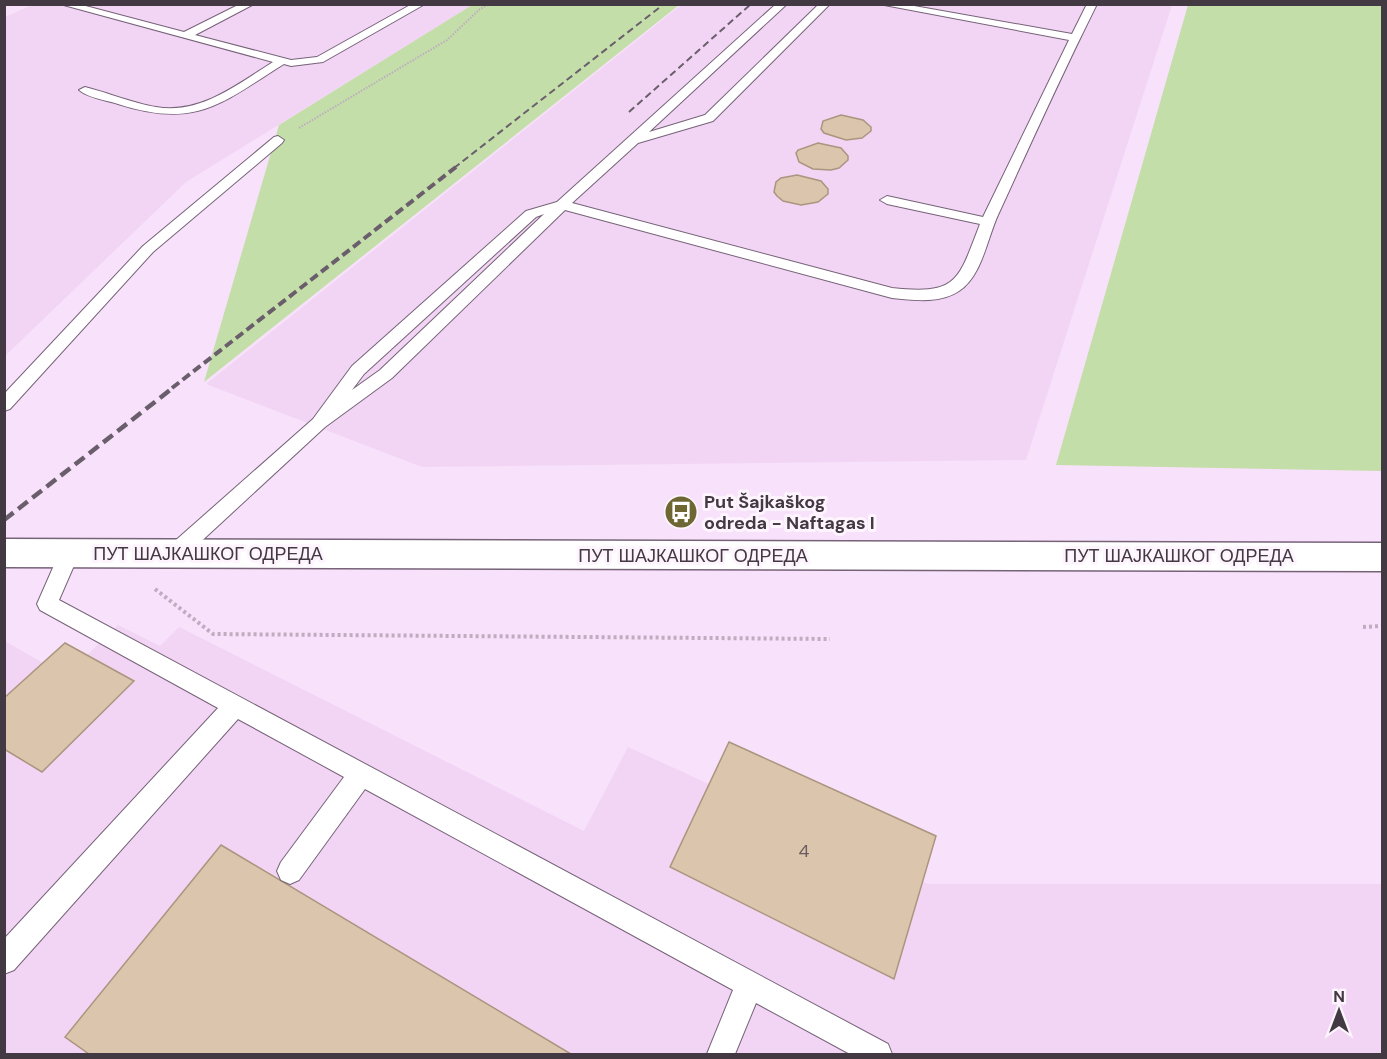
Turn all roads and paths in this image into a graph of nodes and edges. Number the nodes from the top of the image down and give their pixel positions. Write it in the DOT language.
graph roads {
  1 [pos="65,4"];
  2 [pos="113,4"];
  3 [pos="249,4"];
  4 [pos="420,4"];
  5 [pos="489,4"];
  6 [pos="782,4"];
  7 [pos="825,4"];
  8 [pos="884,4"];
  9 [pos="1092,4"];
  10 [pos="95,12"];
  11 [pos="184,36"];
  12 [pos="1075,38"];
  13 [pos="282,61"];
  14 [pos="85,90"];
  15 [pos="648,105"];
  16 [pos="655,120"];
  17 [pos="278,140"];
  18 [pos="632,141"];
  19 [pos="887,200"];
  20 [pos="562,205"];
  21 [pos="988,222"];
  22 [pos="4,405"];
  23 [pos="4,553"];
  24 [pos="69,554"];
  25 [pos="174,554"];
  26 [pos="1383,556"];
  27 [pos="144,588"];
  28 [pos="1383,626"];
  29 [pos="1363,627"];
  30 [pos="830,639"];
  31 [pos="234,706"];
  32 [pos="361,774"];
  33 [pos="290,871"];
  34 [pos="4,960"];
  35 [pos="749,985"];
  36 [pos="721,1054"];
  37 [pos="878,1054"];
  1 -- 10 [label="lane"];
  2 -- 10 [label="lane"];
  3 -- 11 [label="lane"];
  4 -- 13 [label="lane"];
  5 -- 17 [label="path"];
  6 -- 16 [label="lane"];
  7 -- 18 [label="lane"];
  8 -- 12 [label="lane"];
  9 -- 12 [label="lane"];
  10 -- 11 [label="lane"];
  11 -- 13 [label="lane"];
  12 -- 21 [label="lane"];
  13 -- 14 [label="lane"];
  15 -- 16 [label="lane"];
  16 -- 18 [label="lane"];
  17 -- 22 [label="lane"];
  18 -- 20 [label="lane"];
  19 -- 21 [label="lane"];
  20 -- 21 [label="lane"];
  20 -- 25 [label="lane"];
  23 -- 24 [label="street, ПУТ ШАЈКАШКОГ ОДРЕДА"];
  24 -- 25 [label="street, ПУТ ШАЈКАШКОГ ОДРЕДА"];
  24 -- 31 [label="lane"];
  25 -- 26 [label="street, ПУТ ШАЈКАШКОГ ОДРЕДА"];
  27 -- 30 [label="path"];
  28 -- 29 [label="path"];
  31 -- 32 [label="lane"];
  31 -- 34 [label="lane"];
  32 -- 33 [label="lane"];
  32 -- 35 [label="lane"];
  35 -- 36 [label="lane"];
  35 -- 37 [label="lane"];
}
